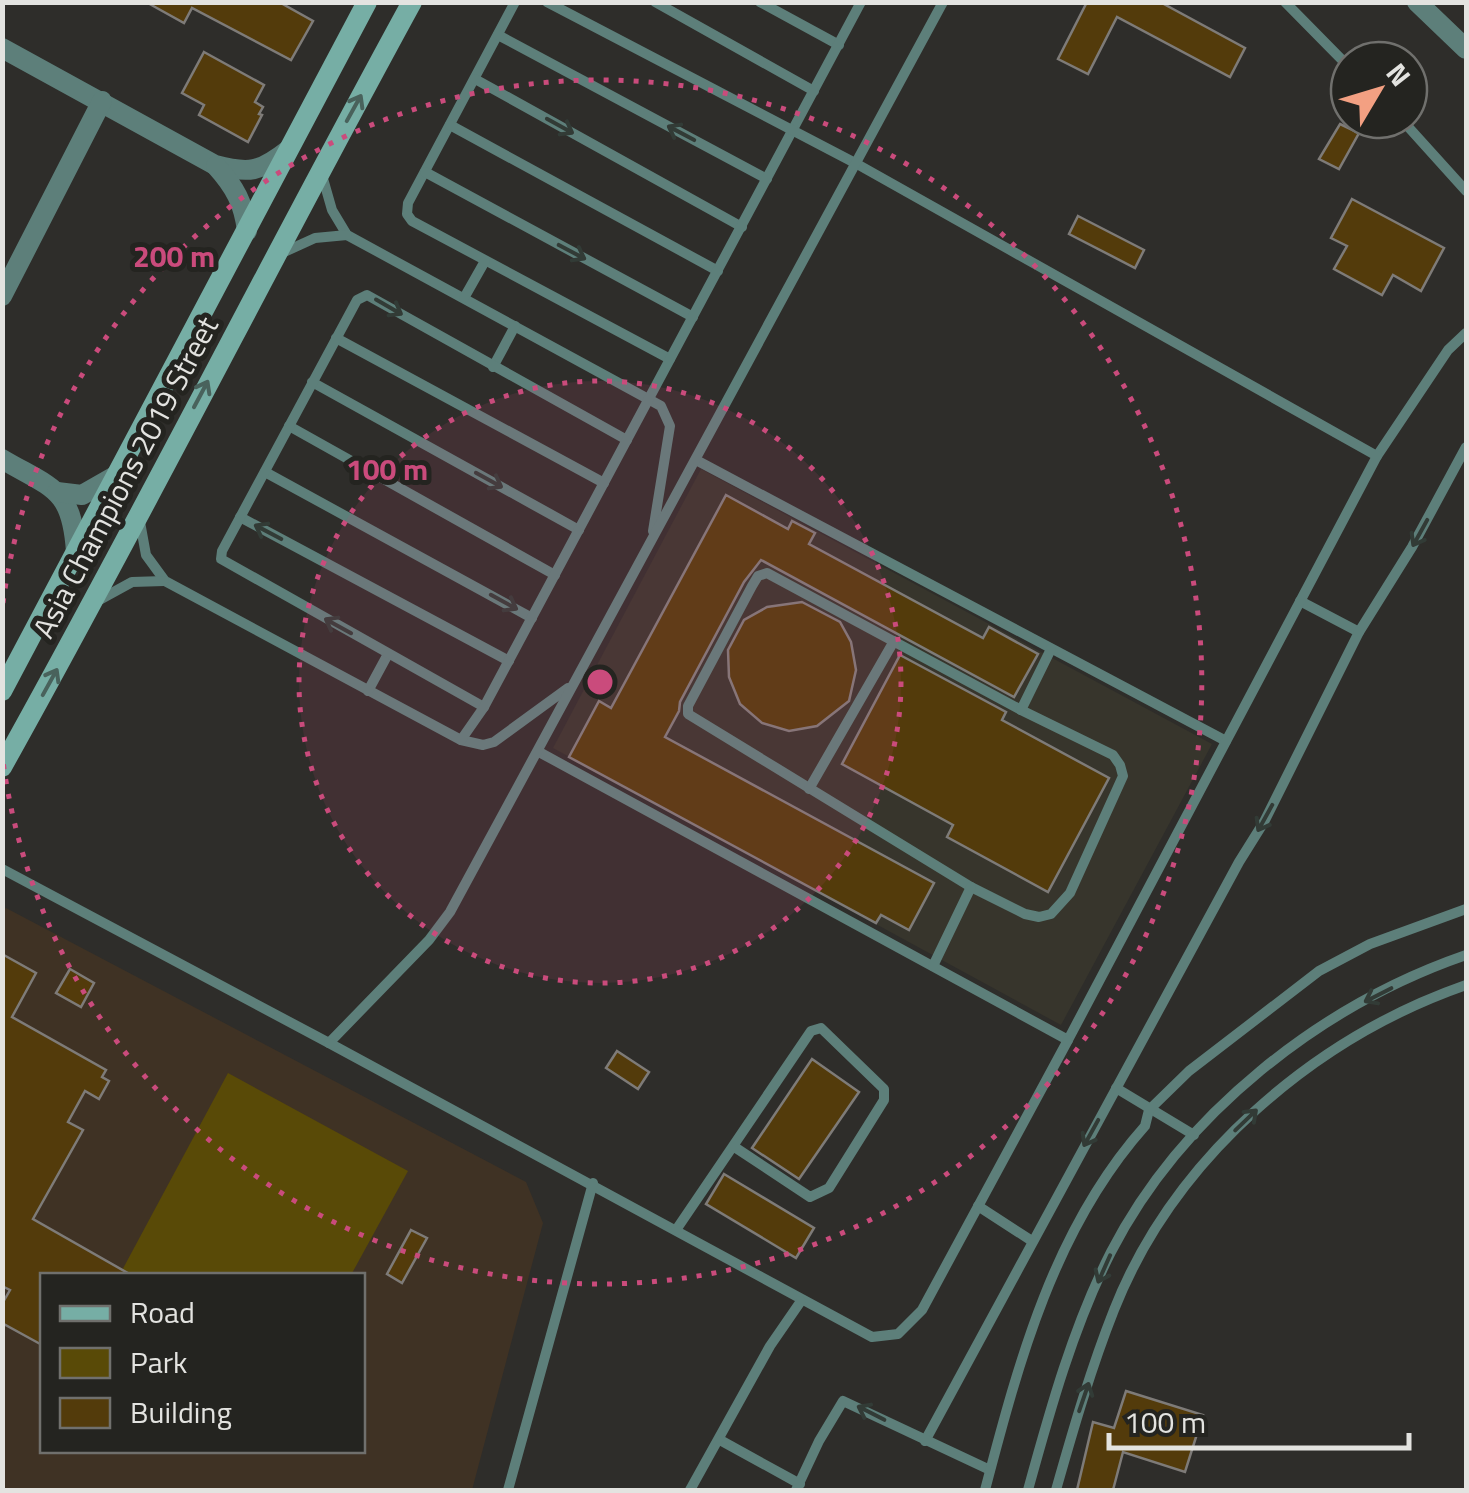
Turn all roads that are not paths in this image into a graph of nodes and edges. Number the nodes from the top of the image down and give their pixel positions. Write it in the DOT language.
graph roads {
  1 [pos="367,2"];
  2 [pos="412,2"];
  3 [pos="515,2"];
  4 [pos="546,2"];
  5 [pos="655,2"];
  6 [pos="760,2"];
  7 [pos="861,2"];
  8 [pos="943,2"];
  9 [pos="1284,2"];
  10 [pos="1417,2"];
  11 [pos="498,36"];
  12 [pos="1459,42"];
  13 [pos="839,45"];
  14 [pos="1329,47"];
  15 [pos="2,48"];
  16 [pos="1466,58"];
  17 [pos="474,79"];
  18 [pos="814,91"];
  19 [pos="102,101"];
  20 [pos="450,126"];
  21 [pos="792,132"];
  22 [pos="1420,140"];
  23 [pos="290,149"];
  24 [pos="215,164"];
  25 [pos="856,164"];
  26 [pos="321,168"];
  27 [pos="425,172"];
  28 [pos="767,179"];
  29 [pos="1466,191"];
  30 [pos="742,227"];
  31 [pos="246,232"];
  32 [pos="347,235"];
  33 [pos="273,261"];
  34 [pos="485,261"];
  35 [pos="718,271"];
  36 [pos="2,296"];
  37 [pos="464,298"];
  38 [pos="693,317"];
  39 [pos="515,326"];
  40 [pos="1466,333"];
  41 [pos="336,338"];
  42 [pos="670,359"];
  43 [pos="493,367"];
  44 [pos="312,382"];
  45 [pos="649,399"];
  46 [pos="288,426"];
  47 [pos="627,440"];
  48 [pos="1466,447"];
  49 [pos="1377,456"];
  50 [pos="2,459"];
  51 [pos="696,460"];
  52 [pos="265,472"];
  53 [pos="117,475"];
  54 [pos="604,483"];
  55 [pos="57,492"];
  56 [pos="143,506"];
  57 [pos="240,518"];
  58 [pos="579,530"];
  59 [pos="651,542"];
  60 [pos="76,552"];
  61 [pos="555,575"];
  62 [pos="165,581"];
  63 [pos="1300,601"];
  64 [pos="91,609"];
  65 [pos="532,618"];
  66 [pos="1359,632"];
  67 [pos="894,641"];
  68 [pos="1051,648"];
  69 [pos="388,654"];
  70 [pos="509,661"];
  71 [pos="570,686"];
  72 [pos="368,690"];
  73 [pos="2,691"];
  74 [pos="484,707"];
  75 [pos="1022,710"];
  76 [pos="461,740"];
  77 [pos="1226,742"];
  78 [pos="539,752"];
  79 [pos="2,767"];
  80 [pos="810,790"];
  81 [pos="4,873"];
  82 [pos="971,887"];
  83 [pos="1466,909"];
  84 [pos="1466,954"];
  85 [pos="933,966"];
  86 [pos="1466,984"];
  87 [pos="1068,1040"];
  88 [pos="329,1043"];
  89 [pos="1116,1088"];
  90 [pos="1149,1110"];
  91 [pos="1194,1135"];
  92 [pos="733,1146"];
  93 [pos="593,1184"];
  94 [pos="978,1206"];
  95 [pos="676,1230"];
  96 [pos="1032,1241"];
  97 [pos="801,1301"];
  98 [pos="720,1440"];
  99 [pos="925,1440"];
  100 [pos="990,1470"];
  101 [pos="798,1487"];
  102 [pos="508,1490"];
  103 [pos="690,1490"];
  104 [pos="985,1490"];
  105 [pos="1028,1490"];
  106 [pos="1056,1490"];
  1 -- 23 [label="main road, Asia Champions 2019 Street"];
  26 -- 2 [label="main road, Asia Champions 2019 Street, one-way"];
  3 -- 11 [label="lane"];
  4 -- 21 [label="lane"];
  5 -- 18 [label="lane"];
  6 -- 13 [label="lane"];
  7 -- 13 [label="lane"];
  8 -- 25 [label="lane"];
  9 -- 14 [label="lane"];
  10 -- 12 [label="street"];
  11 -- 17 [label="lane"];
  28 -- 11 [label="lane, one-way"];
  12 -- 16 [label="lane"];
  13 -- 18 [label="lane"];
  15 -- 19 [label="street"];
  17 -- 20 [label="lane"];
  17 -- 30 [label="lane, one-way"];
  18 -- 21 [label="lane"];
  19 -- 24 [label="street"];
  19 -- 36 [label="street"];
  20 -- 27 [label="lane"];
  20 -- 35 [label="lane"];
  21 -- 25 [label="lane"];
  21 -- 28 [label="lane"];
  22 -- 29 [label="lane"];
  23 -- 24 [label="street"];
  23 -- 31 [label="main road, Asia Champions 2019 Street"];
  24 -- 31 [label="street"];
  25 -- 49 [label="lane"];
  25 -- 51 [label="lane"];
  26 -- 32 [label="lane"];
  26 -- 33 [label="main road, Asia Champions 2019 Street"];
  27 -- 34 [label="lane"];
  27 -- 38 [label="lane, one-way"];
  28 -- 30 [label="lane"];
  30 -- 35 [label="lane"];
  31 -- 53 [label="main road, Asia Champions 2019 Street"];
  32 -- 33 [label="lane"];
  32 -- 37 [label="lane"];
  56 -- 33 [label="main road, Asia Champions 2019 Street, one-way"];
  34 -- 37 [label="lane"];
  34 -- 42 [label="lane"];
  35 -- 38 [label="lane"];
  37 -- 39 [label="lane"];
  38 -- 42 [label="lane"];
  39 -- 43 [label="lane"];
  39 -- 45 [label="lane"];
  40 -- 49 [label="lane"];
  41 -- 43 [label="lane, one-way"];
  41 -- 44 [label="lane"];
  41 -- 54 [label="lane"];
  42 -- 45 [label="lane"];
  43 -- 47 [label="lane"];
  44 -- 46 [label="lane"];
  44 -- 58 [label="lane, one-way"];
  45 -- 47 [label="lane"];
  45 -- 59 [label="lane"];
  46 -- 52 [label="lane"];
  46 -- 61 [label="lane"];
  47 -- 54 [label="lane"];
  48 -- 66 [label="lane, one-way"];
  49 -- 63 [label="lane"];
  50 -- 55 [label="street"];
  51 -- 59 [label="lane"];
  51 -- 68 [label="lane"];
  52 -- 57 [label="lane"];
  52 -- 65 [label="lane, one-way"];
  53 -- 55 [label="street"];
  53 -- 60 [label="main road, Asia Champions 2019 Street"];
  54 -- 58 [label="lane"];
  55 -- 60 [label="street"];
  56 -- 62 [label="lane"];
  56 -- 64 [label="main road, Asia Champions 2019 Street"];
  69 -- 57 [label="lane, one-way"];
  70 -- 57 [label="lane, one-way"];
  58 -- 61 [label="lane"];
  59 -- 71 [label="lane"];
  60 -- 73 [label="main road, Asia Champions 2019 Street"];
  61 -- 65 [label="lane"];
  62 -- 64 [label="lane"];
  62 -- 72 [label="lane"];
  63 -- 66 [label="lane"];
  63 -- 77 [label="lane"];
  79 -- 64 [label="main road, Asia Champions 2019 Street, one-way"];
  65 -- 70 [label="lane"];
  66 -- 89 [label="lane, one-way"];
  67 -- 75 [label="lane"];
  67 -- 80 [label="lane"];
  67 -- 80 [label="lane"];
  68 -- 75 [label="lane"];
  68 -- 77 [label="lane"];
  69 -- 72 [label="lane"];
  69 -- 74 [label="lane"];
  70 -- 74 [label="lane"];
  71 -- 76 [label="lane"];
  71 -- 78 [label="lane"];
  72 -- 76 [label="lane"];
  74 -- 76 [label="lane"];
  75 -- 82 [label="lane"];
  77 -- 87 [label="lane"];
  78 -- 85 [label="lane"];
  78 -- 88 [label="lane"];
  80 -- 82 [label="lane"];
  81 -- 88 [label="lane"];
  82 -- 85 [label="lane"];
  83 -- 90 [label="lane"];
  84 -- 91 [label="lane, one-way"];
  85 -- 87 [label="lane"];
  106 -- 86 [label="lane, one-way"];
  87 -- 94 [label="lane"];
  88 -- 93 [label="lane"];
  89 -- 90 [label="lane"];
  89 -- 96 [label="lane, one-way"];
  90 -- 91 [label="lane"];
  90 -- 100 [label="lane"];
  91 -- 105 [label="lane, one-way"];
  92 -- 92 [label="lane"];
  92 -- 95 [label="lane"];
  93 -- 95 [label="lane"];
  93 -- 102 [label="lane"];
  94 -- 96 [label="lane"];
  94 -- 97 [label="lane"];
  95 -- 97 [label="lane"];
  96 -- 99 [label="lane"];
  97 -- 98 [label="lane"];
  98 -- 101 [label="lane"];
  98 -- 103 [label="lane"];
  99 -- 100 [label="lane"];
  99 -- 101 [label="lane, one-way"];
  100 -- 104 [label="lane"];
}
